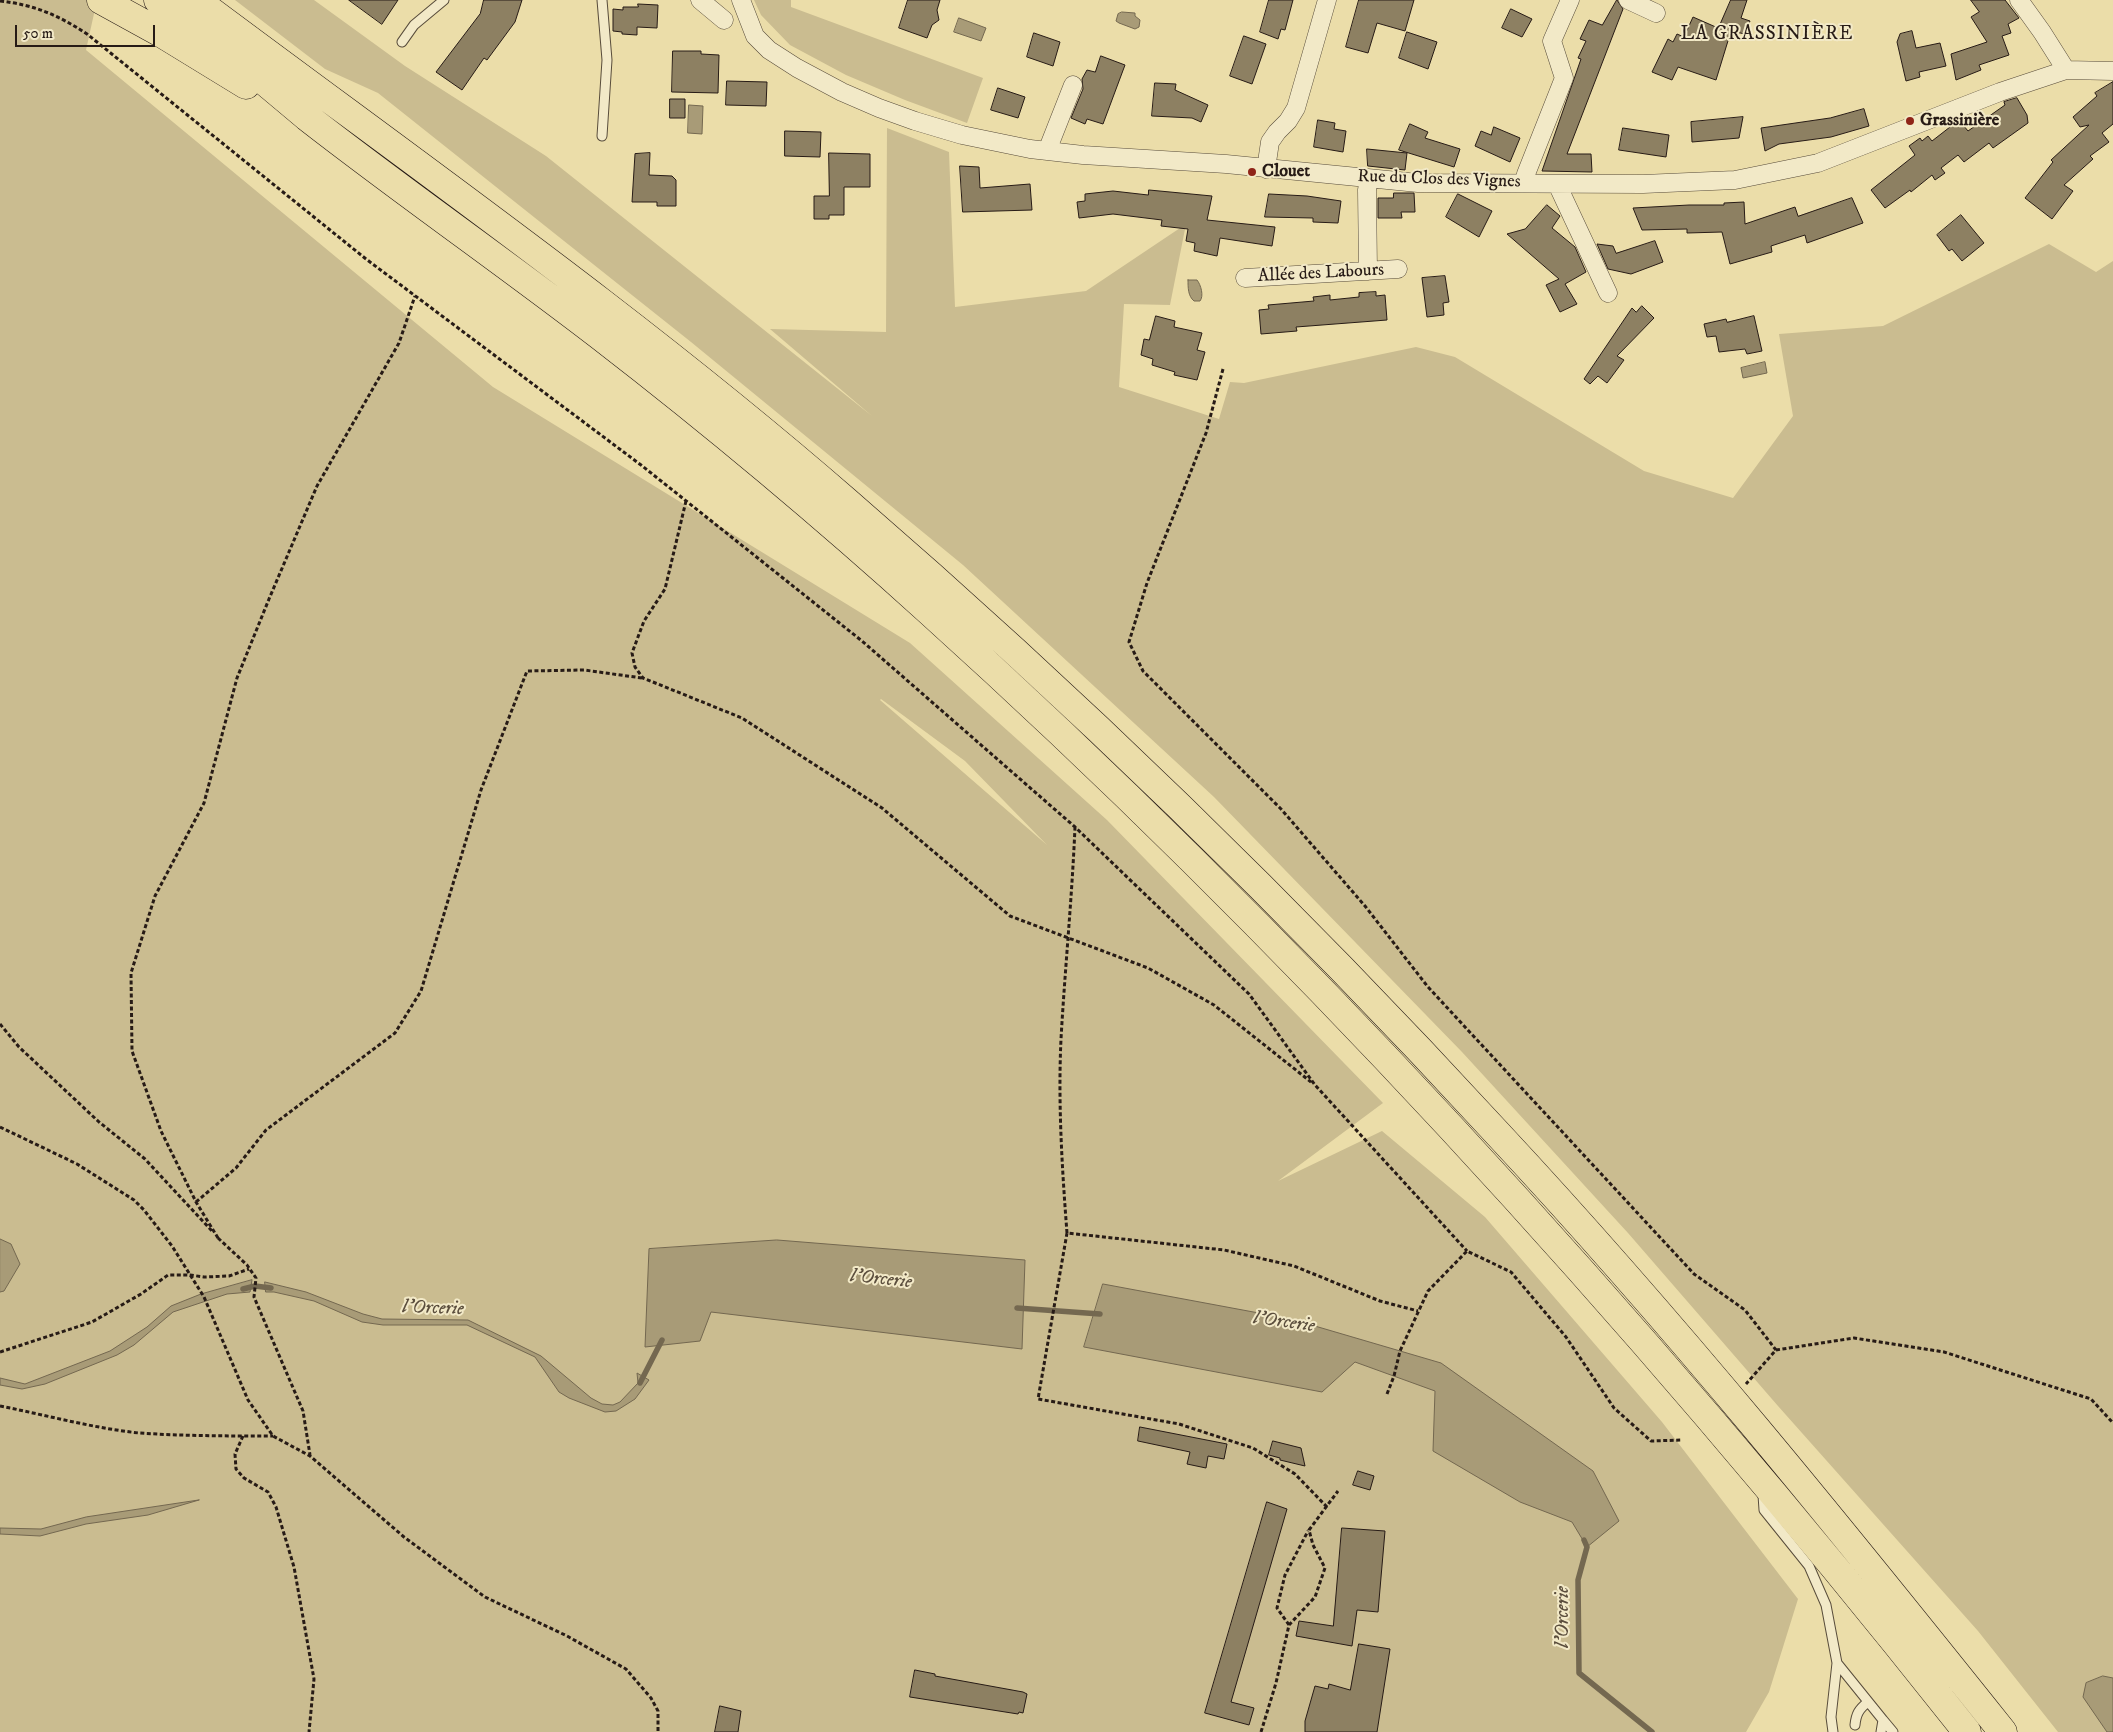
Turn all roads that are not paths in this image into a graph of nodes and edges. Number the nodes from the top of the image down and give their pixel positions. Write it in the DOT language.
graph roads {
  1 [pos="101,0"];
  2 [pos="158,0"];
  3 [pos="196,0"];
  4 [pos="444,0"];
  5 [pos="602,0"];
  6 [pos="700,0"];
  7 [pos="741,0"];
  8 [pos="1327,0"];
  9 [pos="1570,0"];
  10 [pos="1628,0"];
  11 [pos="2019,0"];
  12 [pos="1656,13"];
  13 [pos="724,20"];
  14 [pos="402,42"];
  15 [pos="2066,70"];
  16 [pos="2113,70"];
  17 [pos="1073,85"];
  18 [pos="307,116"];
  19 [pos="602,136"];
  20 [pos="1048,152"];
  21 [pos="1266,169"];
  22 [pos="1369,179"];
  23 [pos="1524,183"];
  24 [pos="1557,184"];
  25 [pos="1398,269"];
  26 [pos="1368,271"];
  27 [pos="1245,278"];
  28 [pos="1608,292"];
  29 [pos="1762,1482"];
  30 [pos="1837,1664"];
  31 [pos="1868,1702"];
  32 [pos="1883,1720"];
  33 [pos="1855,1725"];
  34 [pos="1833,1732"];
  35 [pos="1881,1732"];
  36 [pos="1893,1732"];
  37 [pos="1966,1732"];
  38 [pos="2003,1732"];
  1 -- 18 [label="highway"];
  2 -- 18 [label="highway"];
  3 -- 38 [label="highway"];
  4 -- 14 [label="lane"];
  5 -- 19 [label="lane"];
  6 -- 13 [label="street"];
  7 -- 20 [label="street, Rue du Clos des Vignes"];
  8 -- 21 [label="street"];
  9 -- 23 [label="street"];
  10 -- 12 [label="street"];
  11 -- 15 [label="street"];
  15 -- 16 [label="street, Rue du Clos des Vignes"];
  15 -- 24 [label="street, Rue du Clos des Vignes"];
  17 -- 20 [label="street"];
  18 -- 29 [label="highway"];
  20 -- 21 [label="street, Rue du Clos des Vignes"];
  21 -- 22 [label="street, Rue du Clos des Vignes"];
  22 -- 23 [label="street, Rue du Clos des Vignes"];
  22 -- 26 [label="street"];
  23 -- 24 [label="street, Rue du Clos des Vignes"];
  24 -- 28 [label="street"];
  25 -- 26 [label="street, Allée des Labours"];
  26 -- 27 [label="street, Allée des Labours"];
  29 -- 30 [label="lane"];
  29 -- 37 [label="highway"];
  30 -- 31 [label="lane"];
  30 -- 34 [label="lane"];
  31 -- 32 [label="lane"];
  31 -- 33 [label="lane"];
  32 -- 35 [label="lane"];
  32 -- 36 [label="lane"];
}
